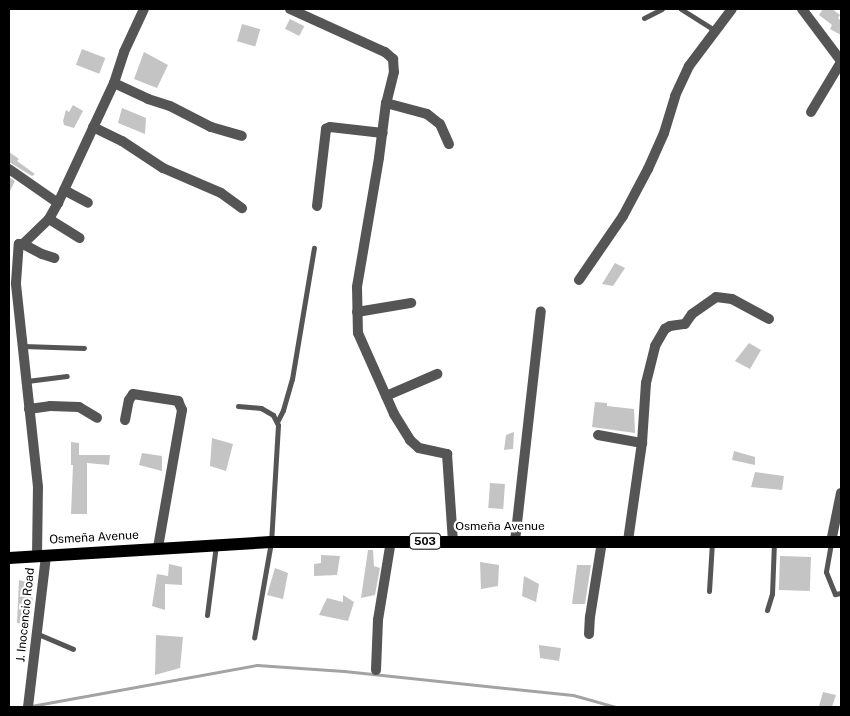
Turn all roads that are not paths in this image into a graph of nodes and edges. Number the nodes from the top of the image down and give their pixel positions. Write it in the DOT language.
graph roads {
  1 [pos="144,9"];
  2 [pos="292,9"];
  3 [pos="662,9"];
  4 [pos="681,9"];
  5 [pos="732,9"];
  6 [pos="802,9"];
  7 [pos="644,18"];
  8 [pos="716,32"];
  9 [pos="841,61"];
  10 [pos="114,83"];
  11 [pos="386,103"];
  12 [pos="811,112"];
  13 [pos="93,127"];
  14 [pos="383,133"];
  15 [pos="242,136"];
  16 [pos="449,144"];
  17 [pos="9,169"];
  18 [pos="64,190"];
  19 [pos="58,203"];
  20 [pos="88,203"];
  21 [pos="317,206"];
  22 [pos="242,208"];
  23 [pos="49,219"];
  24 [pos="80,238"];
  25 [pos="17,243"];
  26 [pos="314,248"];
  27 [pos="54,258"];
  28 [pos="579,280"];
  29 [pos="411,303"];
  30 [pos="541,311"];
  31 [pos="357,312"];
  32 [pos="769,319"];
  33 [pos="23,346"];
  34 [pos="84,348"];
  35 [pos="437,374"];
  36 [pos="67,376"];
  37 [pos="26,381"];
  38 [pos="386,396"];
  39 [pos="238,406"];
  40 [pos="29,409"];
  41 [pos="97,418"];
  42 [pos="125,420"];
  43 [pos="276,422"];
  44 [pos="598,435"];
  45 [pos="642,443"];
  46 [pos="841,493"];
  47 [pos="453,540"];
  48 [pos="390,541"];
  49 [pos="515,541"];
  50 [pos="602,541"];
  51 [pos="628,541"];
  52 [pos="271,542"];
  53 [pos="712,542"];
  54 [pos="774,542"];
  55 [pos="836,542"];
  56 [pos="216,545"];
  57 [pos="158,548"];
  58 [pos="41,555"];
  59 [pos="9,558"];
  60 [pos="709,591"];
  61 [pos="841,593"];
  62 [pos="767,610"];
  63 [pos="207,615"];
  64 [pos="38,634"];
  65 [pos="589,634"];
  66 [pos="254,638"];
  67 [pos="73,649"];
  68 [pos="376,670"];
  69 [pos="28,707"];
  1 -- 10 [label="street"];
  2 -- 11 [label="street"];
  3 -- 7 [label="lane"];
  4 -- 8 [label="lane"];
  5 -- 8 [label="street"];
  6 -- 9 [label="street"];
  8 -- 28 [label="street"];
  9 -- 12 [label="street"];
  10 -- 13 [label="street"];
  10 -- 15 [label="street"];
  11 -- 14 [label="street"];
  11 -- 16 [label="street"];
  13 -- 18 [label="street"];
  13 -- 22 [label="street"];
  14 -- 21 [label="street"];
  14 -- 31 [label="street"];
  17 -- 19 [label="street"];
  18 -- 19 [label="street"];
  18 -- 20 [label="street"];
  19 -- 23 [label="street"];
  23 -- 24 [label="street"];
  23 -- 25 [label="street"];
  25 -- 27 [label="street"];
  25 -- 33 [label="street, J. Inocencio Road"];
  26 -- 43 [label="lane"];
  29 -- 31 [label="street"];
  30 -- 49 [label="street"];
  31 -- 38 [label="street"];
  32 -- 45 [label="street"];
  33 -- 34 [label="lane"];
  33 -- 37 [label="street, J. Inocencio Road"];
  35 -- 38 [label="street"];
  36 -- 37 [label="lane"];
  37 -- 40 [label="street, J. Inocencio Road"];
  38 -- 47 [label="street"];
  39 -- 43 [label="lane"];
  40 -- 41 [label="street"];
  40 -- 58 [label="street, J. Inocencio Road"];
  42 -- 57 [label="street"];
  43 -- 52 [label="lane"];
  44 -- 45 [label="street"];
  45 -- 51 [label="street"];
  46 -- 55 [label="street"];
  47 -- 48 [label="main road, Osmeña Avenue / 503"];
  47 -- 49 [label="main road, Osmeña Avenue / 503"];
  48 -- 52 [label="main road, Osmeña Avenue / 503"];
  48 -- 68 [label="street"];
  49 -- 50 [label="main road, Osmeña Avenue / 503"];
  50 -- 51 [label="main road, Osmeña Avenue / 503"];
  50 -- 65 [label="street"];
  51 -- 53 [label="main road, Osmeña Avenue / 503"];
  52 -- 56 [label="main road, Osmeña Avenue / 503"];
  52 -- 66 [label="lane"];
  53 -- 54 [label="main road, Osmeña Avenue / 503"];
  53 -- 60 [label="lane"];
  54 -- 55 [label="main road, Osmeña Avenue / 503"];
  54 -- 62 [label="lane"];
  55 -- 61 [label="lane"];
  56 -- 57 [label="main road, Osmeña Avenue / 503"];
  56 -- 63 [label="lane"];
  57 -- 58 [label="main road, Osmeña Avenue / 503"];
  58 -- 59 [label="main road, Osmeña Avenue / 503"];
  58 -- 64 [label="street, J. Inocencio Road"];
  64 -- 67 [label="lane"];
  64 -- 69 [label="street, J. Inocencio Road"];
}
